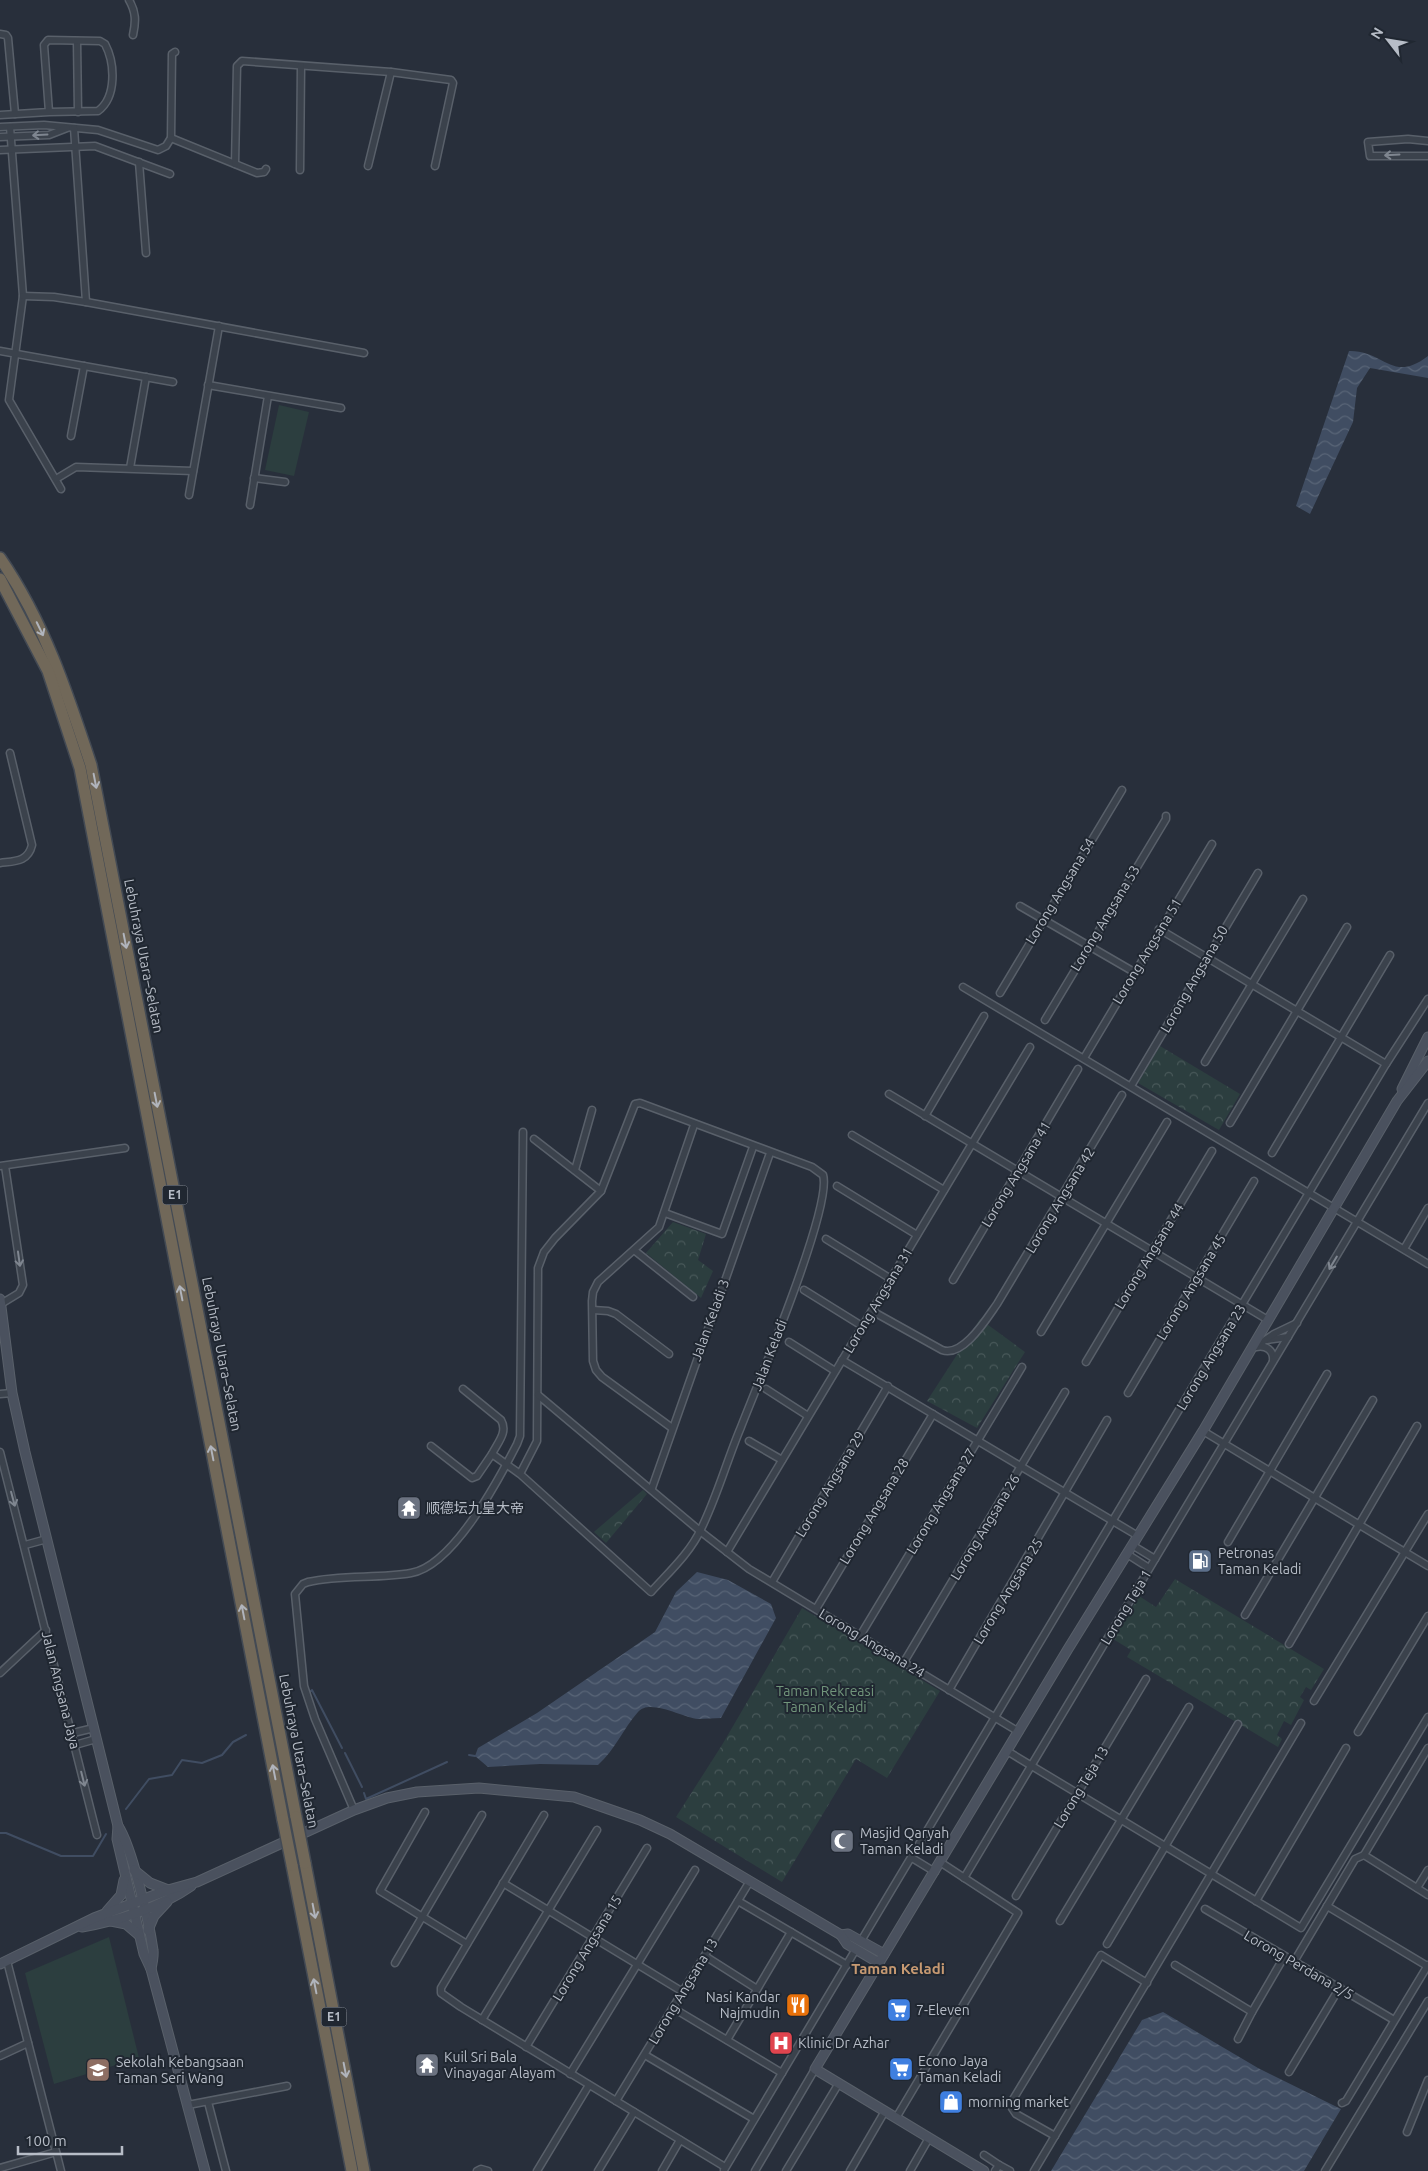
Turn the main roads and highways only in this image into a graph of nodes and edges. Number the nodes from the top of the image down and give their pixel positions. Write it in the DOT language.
graph roads {
  1 [pos="0,558"];
  2 [pos="0,578"];
  3 [pos="13,587"];
  4 [pos="352,2171"];
  5 [pos="364,2171"];
  1 -- 3 [label="highway, Lebuhraya Utara–Selatan / E1"];
  2 -- 3 [label="highway, Lebuhraya Utara–Selatan / E1"];
  4 -- 3 [label="highway, Lebuhraya Utara–Selatan / E1, one-way, bridge"];
  3 -- 5 [label="highway, Lebuhraya Utara–Selatan / E1, one-way, bridge"];
}
